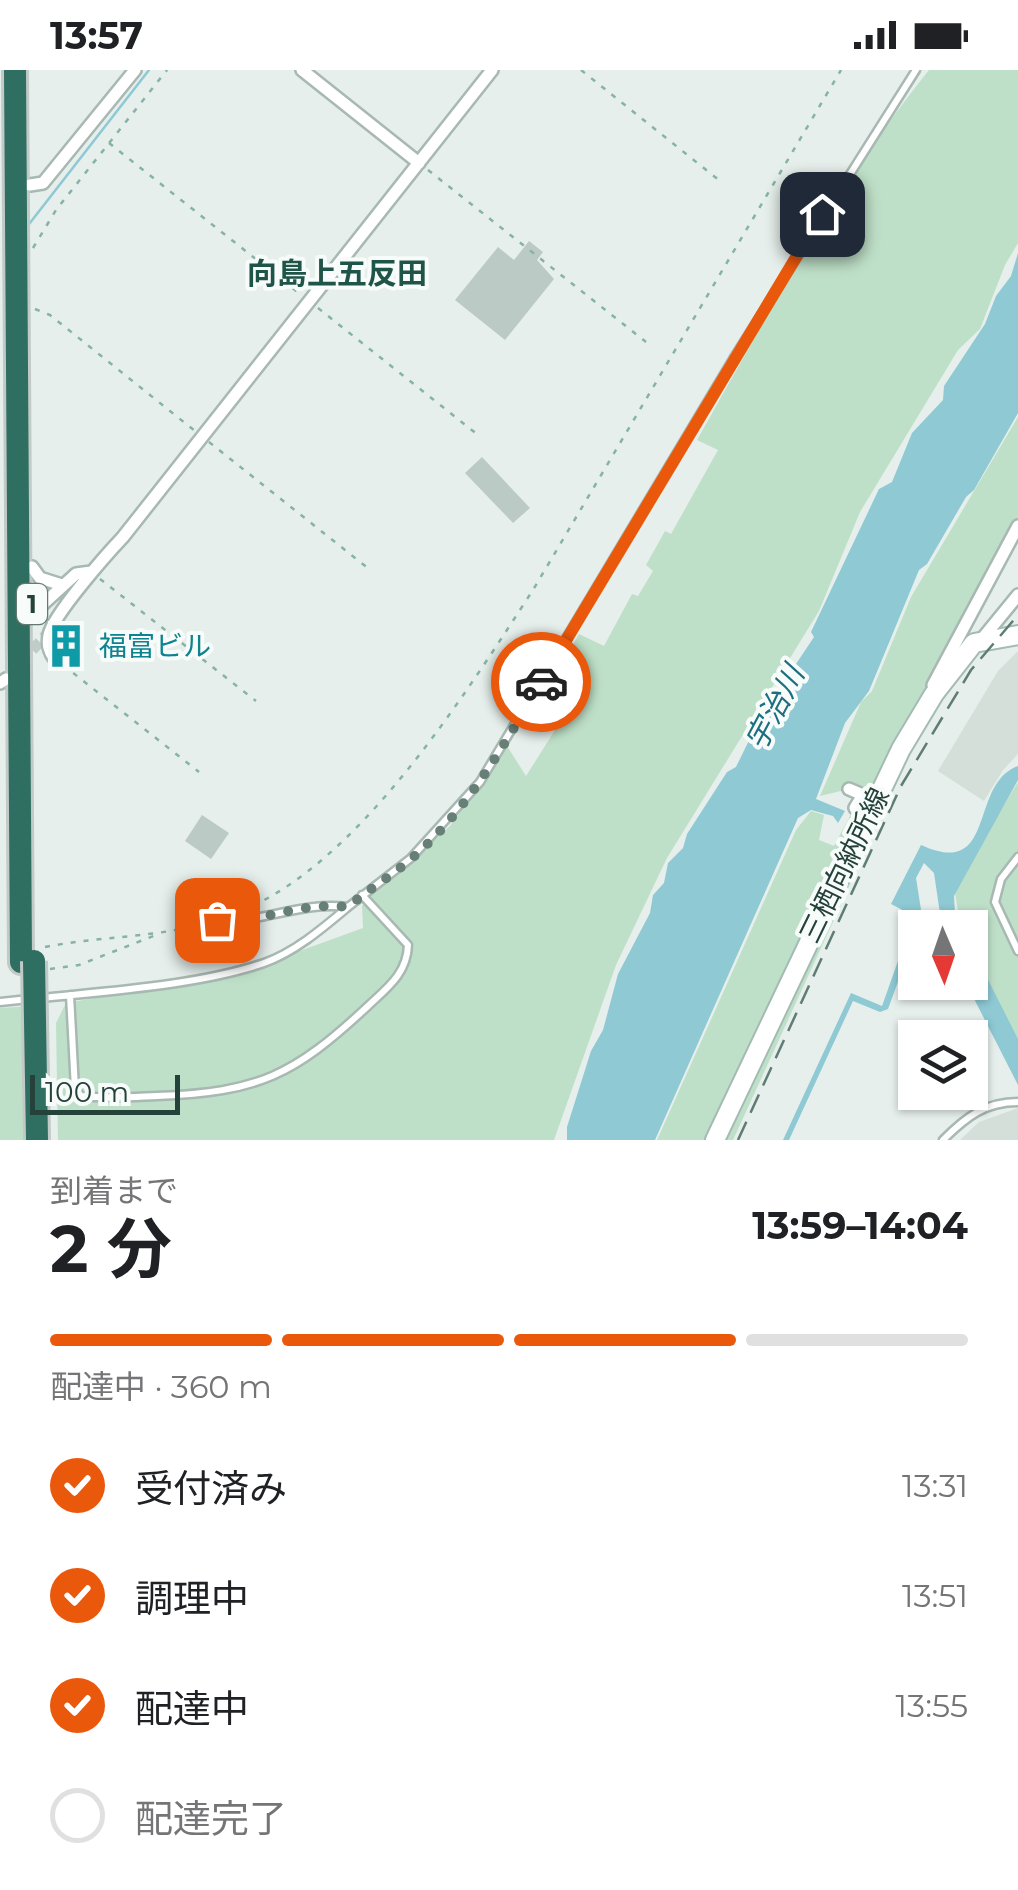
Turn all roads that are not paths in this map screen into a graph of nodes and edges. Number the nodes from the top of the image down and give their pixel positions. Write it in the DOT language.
graph roads {
  1 [pos="15,70"];
  2 [pos="28,70"];
  3 [pos="135,70"];
  4 [pos="302,70"];
  5 [pos="492,70"];
  6 [pos="916,70"];
  7 [pos="418,162"];
  8 [pos="30,185"];
  9 [pos="16,225"];
  10 [pos="25,254"];
  11 [pos="1018,526"];
  12 [pos="1018,535"];
  13 [pos="32,567"];
  14 [pos="91,572"];
  15 [pos="62,585"];
  16 [pos="1018,595"];
  17 [pos="32,614"];
  18 [pos="969,620"];
  19 [pos="1018,635"];
  20 [pos="982,639"];
  21 [pos="54,658"];
  22 [pos="849,789"];
  23 [pos="1018,857"];
  24 [pos="362,895"];
  25 [pos="348,907"];
  26 [pos="217,920"];
  27 [pos="1018,951"];
  28 [pos="32,960"];
  29 [pos="70,995"];
  30 [pos="0,1002"];
  31 [pos="1018,1102"];
  32 [pos="23,1140"];
  33 [pos="37,1140"];
  34 [pos="715,1140"];
  35 [pos="943,1140"];
  1 -- 9 [label="highway, 1"];
  2 -- 8 [label="highway, 1"];
  3 -- 8 [label="street"];
  4 -- 7 [label="street"];
  5 -- 7 [label="street"];
  6 -- 24 [label="lane"];
  7 -- 14 [label="street"];
  8 -- 9 [label="highway, 1"];
  9 -- 10 [label="highway, 1"];
  10 -- 13 [label="highway, 1"];
  10 -- 28 [label="highway, 1"];
  11 -- 18 [label="street"];
  12 -- 20 [label="street"];
  13 -- 15 [label="street"];
  13 -- 17 [label="highway, 1"];
  14 -- 15 [label="street"];
  14 -- 21 [label="street"];
  15 -- 17 [label="street"];
  16 -- 20 [label="street"];
  17 -- 28 [label="highway, 1"];
  18 -- 20 [label="street"];
  18 -- 22 [label="street"];
  19 -- 20 [label="main road"];
  20 -- 34 [label="main road, 三栖向納所線"];
  23 -- 27 [label="lane"];
  24 -- 25 [label="lane"];
  24 -- 29 [label="lane"];
  25 -- 26 [label="lane"];
  25 -- 29 [label="lane"];
  28 -- 32 [label="highway, 1"];
  28 -- 33 [label="highway, 1, bridge"];
  29 -- 30 [label="lane"];
  31 -- 35 [label="lane"];
}
